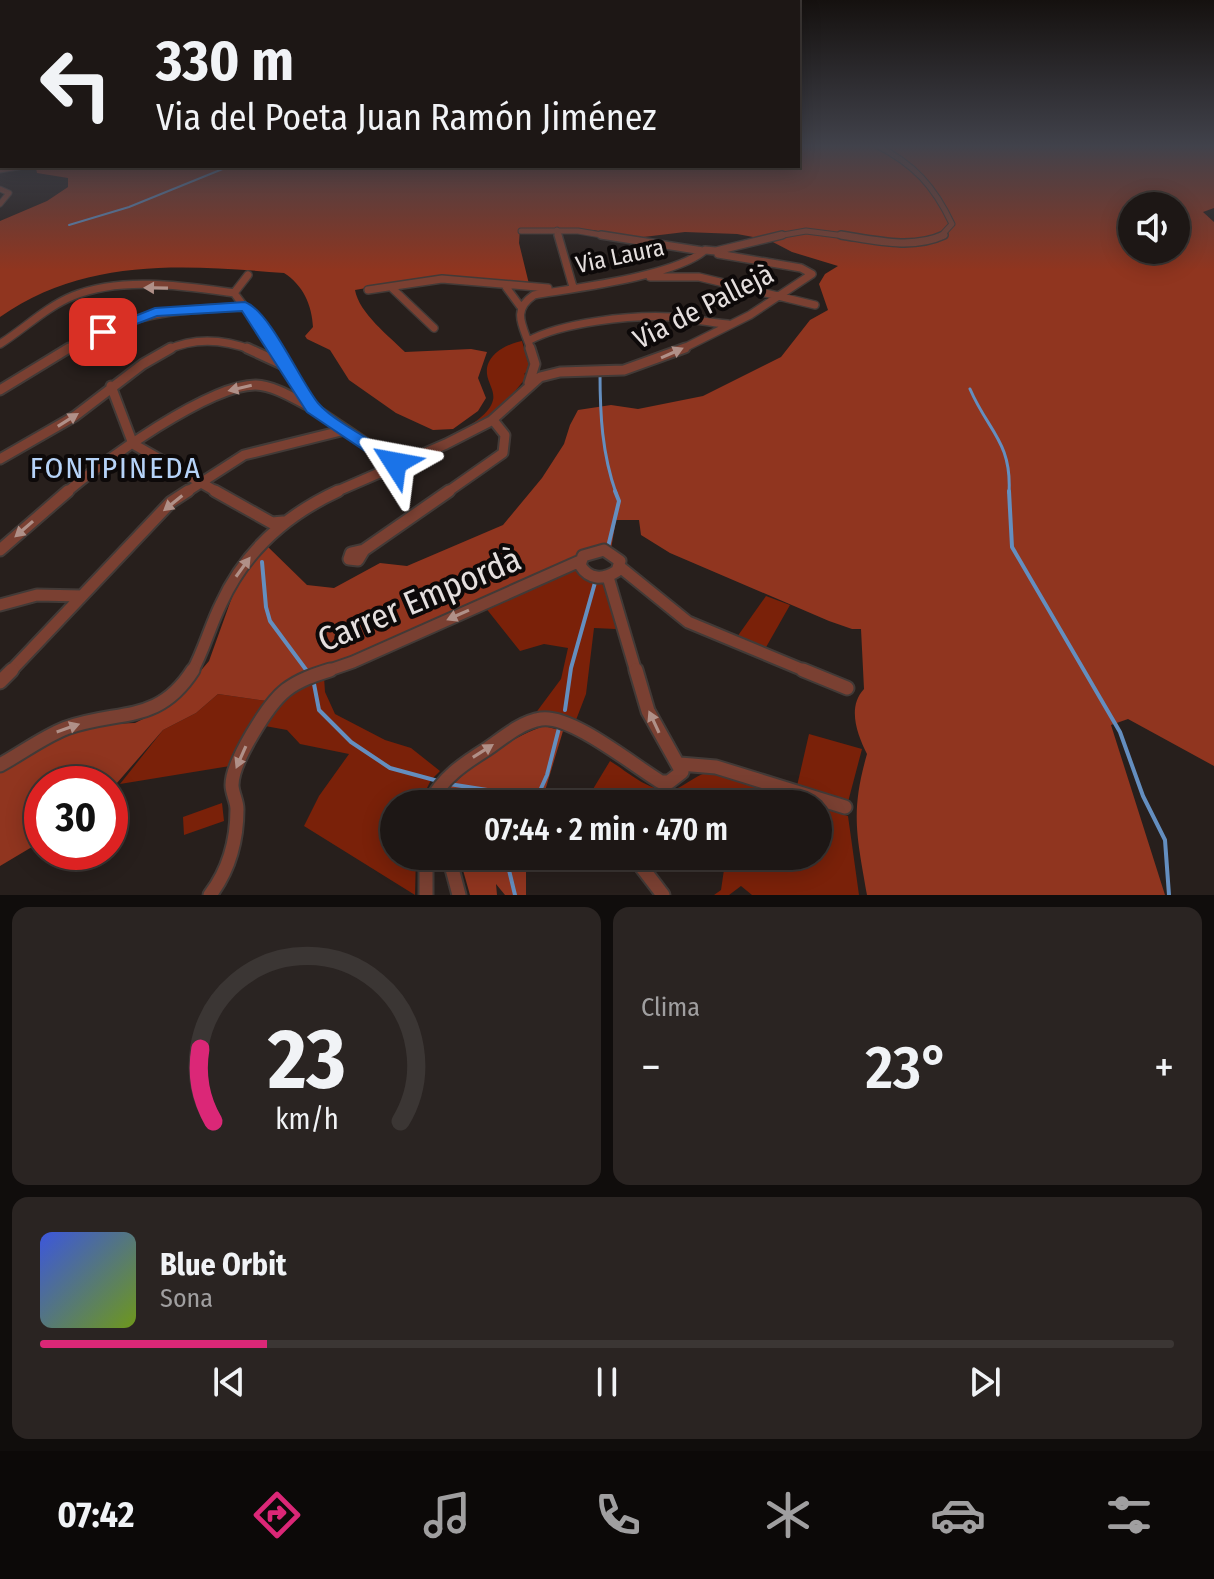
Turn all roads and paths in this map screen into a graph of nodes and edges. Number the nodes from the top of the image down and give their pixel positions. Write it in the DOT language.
graph roads {
  1 [pos="931,187"];
  2 [pos="0,189"];
  3 [pos="0,204"];
  4 [pos="557,230"];
  5 [pos="521,231"];
  6 [pos="703,253"];
  7 [pos="717,253"];
  8 [pos="248,275"];
  9 [pos="627,279"];
  10 [pos="506,287"];
  11 [pos="573,287"];
  12 [pos="393,289"];
  13 [pos="559,289"];
  14 [pos="368,290"];
  15 [pos="234,293"];
  16 [pos="781,296"];
  17 [pos="815,305"];
  18 [pos="520,306"];
  19 [pos="245,307"];
  20 [pos="434,328"];
  21 [pos="715,328"];
  22 [pos="524,329"];
  23 [pos="544,333"];
  24 [pos="528,341"];
  25 [pos="0,344"];
  26 [pos="535,364"];
  27 [pos="286,366"];
  28 [pos="556,373"];
  29 [pos="529,383"];
  30 [pos="111,386"];
  31 [pos="0,390"];
  32 [pos="313,408"];
  33 [pos="493,420"];
  34 [pos="345,430"];
  35 [pos="133,444"];
  36 [pos="0,459"];
  37 [pos="395,463"];
  38 [pos="200,483"];
  39 [pos="285,522"];
  40 [pos="0,550"];
  41 [pos="364,550"];
  42 [pos="580,561"];
  43 [pos="620,567"];
  44 [pos="608,577"];
  45 [pos="82,596"];
  46 [pos="0,605"];
  47 [pos="0,682"];
  48 [pos="847,688"];
  49 [pos="680,764"];
  50 [pos="0,765"];
  51 [pos="437,790"];
  52 [pos="845,807"];
  53 [pos="426,870"];
  54 [pos="452,870"];
  55 [pos="644,870"];
  56 [pos="210,895"];
  57 [pos="426,895"];
  58 [pos="459,895"];
  59 [pos="663,895"];
  1 -- 7 [label="street"];
  2 -- 3 [label="street"];
  4 -- 5 [label="street"];
  4 -- 6 [label="street"];
  4 -- 11 [label="street"];
  6 -- 7 [label="street"];
  6 -- 9 [label="street, Via Laura"];
  7 -- 16 [label="street, Via de Pallejà"];
  8 -- 15 [label="street"];
  9 -- 11 [label="street, Via Laura"];
  9 -- 16 [label="street"];
  10 -- 12 [label="street"];
  10 -- 13 [label="street"];
  10 -- 18 [label="street"];
  11 -- 13 [label="street, Via Laura"];
  12 -- 14 [label="street"];
  12 -- 20 [label="street"];
  13 -- 18 [label="street, Via Laura"];
  15 -- 19 [label="street"];
  15 -- 25 [label="street, one-way"];
  16 -- 17 [label="street"];
  16 -- 21 [label="street, Via de Pallejà"];
  18 -- 22 [label="street"];
  19 -- 27 [label="street"];
  19 -- 31 [label="street"];
  21 -- 23 [label="street"];
  28 -- 21 [label="street, Via de Pallejà, one-way"];
  22 -- 23 [label="street"];
  22 -- 24 [label="street"];
  23 -- 24 [label="street"];
  24 -- 26 [label="street"];
  26 -- 28 [label="street"];
  26 -- 29 [label="street"];
  27 -- 30 [label="street"];
  27 -- 32 [label="street"];
  28 -- 29 [label="street, Via de Pallejà"];
  29 -- 33 [label="street, Via de Pallejà"];
  30 -- 35 [label="street"];
  36 -- 30 [label="street, one-way"];
  32 -- 34 [label="street"];
  32 -- 35 [label="street, one-way"];
  33 -- 37 [label="street, Via de Pallejà"];
  33 -- 41 [label="street"];
  34 -- 37 [label="street"];
  34 -- 38 [label="street"];
  35 -- 38 [label="street"];
  35 -- 40 [label="street, one-way"];
  37 -- 39 [label="street, Via de Pallejà"];
  38 -- 39 [label="street"];
  38 -- 45 [label="street, one-way"];
  50 -- 39 [label="street, Via de Pallejà, one-way"];
  42 -- 43 [label="street"];
  42 -- 44 [label="street"];
  42 -- 56 [label="street, Carrer Empordà, one-way"];
  43 -- 44 [label="street"];
  43 -- 48 [label="street"];
  49 -- 44 [label="street, one-way"];
  45 -- 46 [label="street"];
  45 -- 47 [label="street"];
  51 -- 49 [label="street, one-way"];
  49 -- 52 [label="street"];
  53 -- 57 [label="street"];
  54 -- 58 [label="street"];
  55 -- 59 [label="street"];
}
